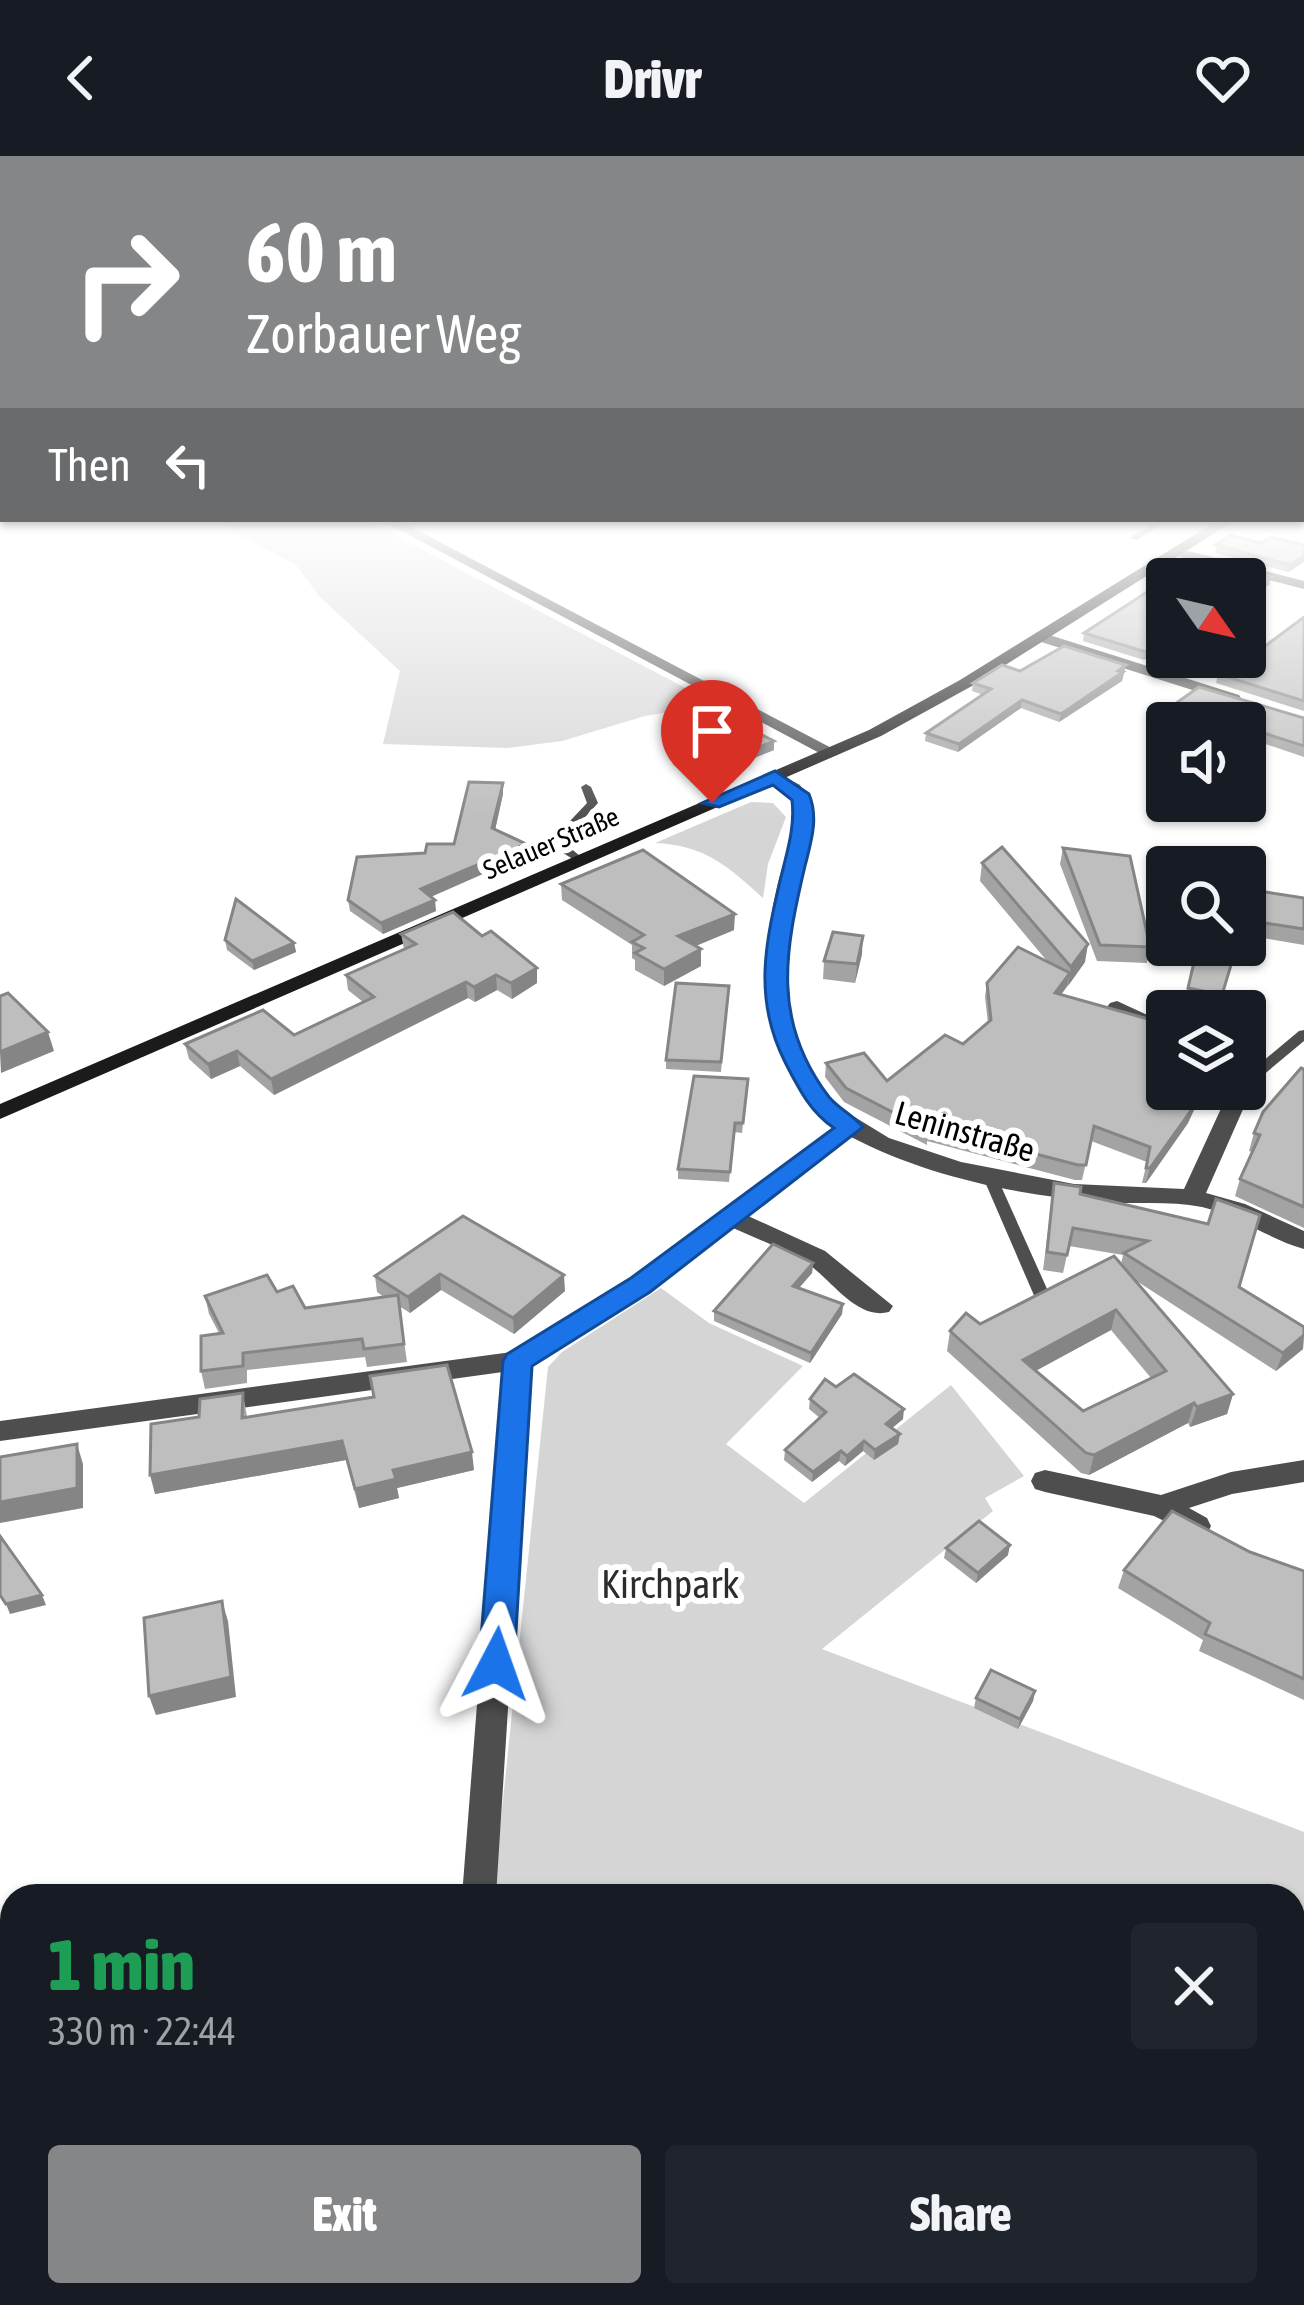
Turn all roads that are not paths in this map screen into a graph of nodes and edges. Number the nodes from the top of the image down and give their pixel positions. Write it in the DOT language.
graph roads {
  1 [pos="578,619"];
  2 [pos="1069,619"];
  3 [pos="1040,637"];
  4 [pos="1246,702"];
  5 [pos="833,753"];
  6 [pos="775,777"];
  7 [pos="586,787"];
  8 [pos="579,860"];
  9 [pos="1117,1007"];
  10 [pos="1146,1022"];
  11 [pos="1304,1034"];
  12 [pos="1266,1066"];
  13 [pos="1232,1110"];
  14 [pos="0,1112"];
  15 [pos="850,1127"];
  16 [pos="988,1175"];
  17 [pos="1192,1197"];
  18 [pos="731,1217"];
  19 [pos="1304,1241"];
  20 [pos="1044,1300"];
  21 [pos="880,1306"];
  22 [pos="518,1361"];
  23 [pos="0,1430"];
  24 [pos="1304,1472"];
  25 [pos="1045,1481"];
  26 [pos="1161,1506"];
  27 [pos="1229,1544"];
  28 [pos="480,1884"];
  1 -- 5 [label="street"];
  2 -- 3 [label="main road, Selauer Straße"];
  3 -- 4 [label="street"];
  3 -- 5 [label="main road, Selauer Straße"];
  5 -- 6 [label="main road, Selauer Straße"];
  6 -- 8 [label="main road, Selauer Straße"];
  6 -- 15 [label="street, Leninstraße"];
  7 -- 8 [label="lane"];
  8 -- 14 [label="main road, Selauer Straße"];
  9 -- 10 [label="street"];
  11 -- 12 [label="lane"];
  13 -- 17 [label="street"];
  15 -- 16 [label="street, Leninstraße"];
  15 -- 18 [label="street"];
  16 -- 17 [label="street, Leninstraße"];
  16 -- 20 [label="lane"];
  17 -- 19 [label="street, Leninstraße"];
  18 -- 21 [label="street"];
  18 -- 22 [label="street"];
  22 -- 23 [label="street"];
  22 -- 28 [label="street"];
  24 -- 26 [label="street"];
  25 -- 26 [label="street"];
  26 -- 27 [label="street"];
}
